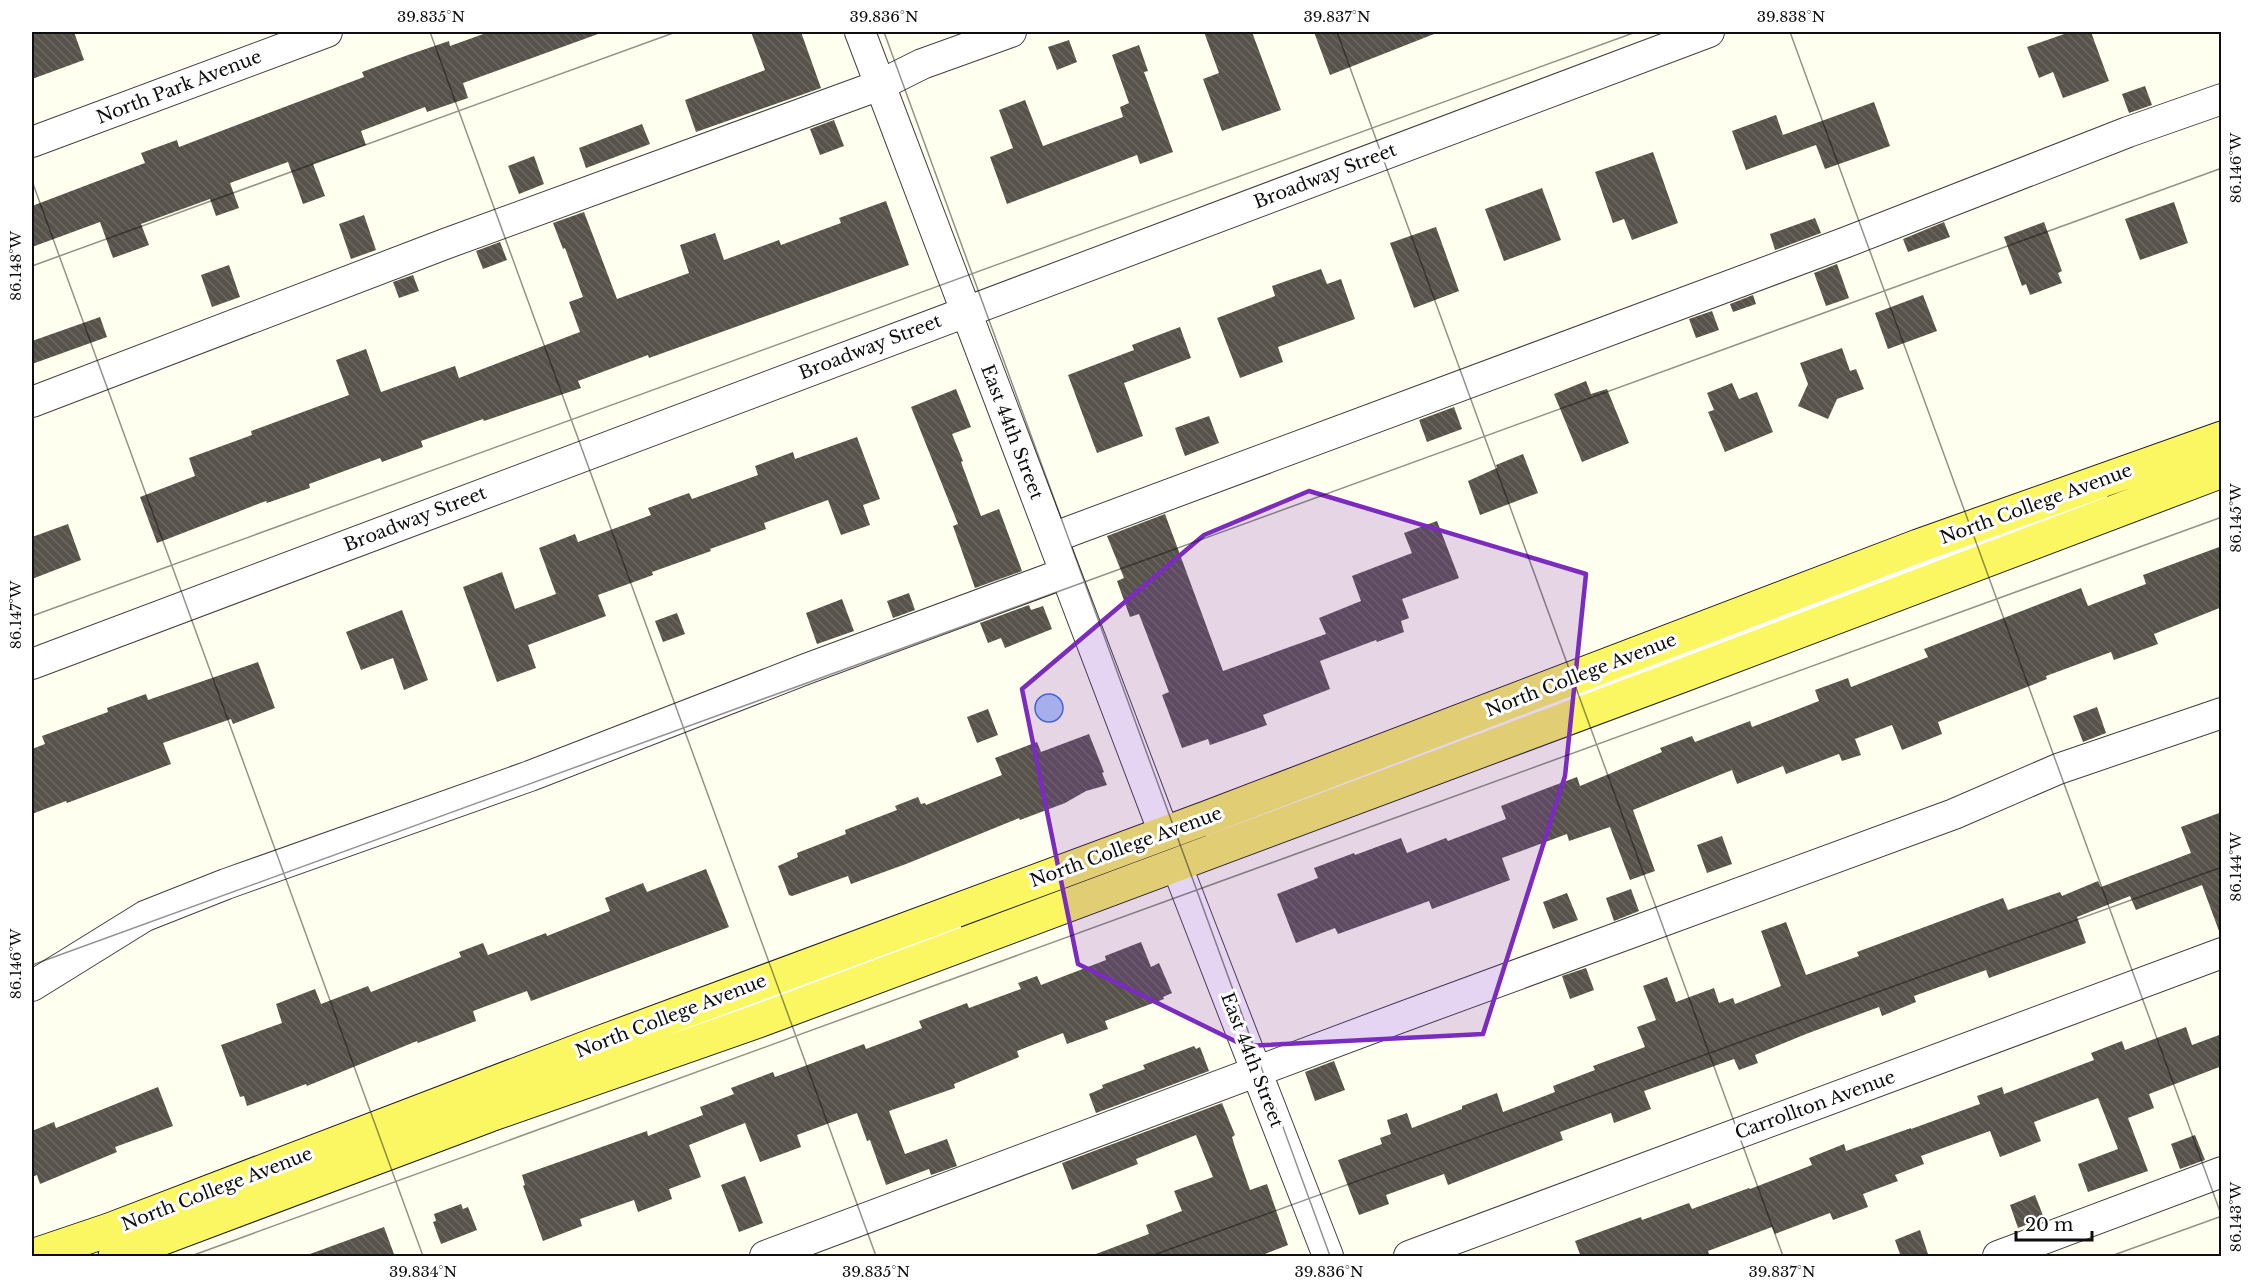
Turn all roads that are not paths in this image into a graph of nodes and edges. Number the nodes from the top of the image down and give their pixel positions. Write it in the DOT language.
graph roads {
  1 [pos="327,32"];
  2 [pos="860,32"];
  3 [pos="1011,32"];
  4 [pos="1709,32"];
  5 [pos="880,85"];
  6 [pos="2222,99"];
  7 [pos="32,142"];
  8 [pos="966,311"];
  9 [pos="32,402"];
  10 [pos="2222,438"];
  11 [pos="2222,452"];
  12 [pos="2222,471"];
  13 [pos="1052,538"];
  14 [pos="1065,573"];
  15 [pos="32,664"];
  16 [pos="2222,713"];
  17 [pos="1164,832"];
  18 [pos="1176,864"];
  19 [pos="2222,953"];
  20 [pos="32,986"];
  21 [pos="1257,1072"];
  22 [pos="2222,1172"];
  23 [pos="32,1256"];
  24 [pos="72,1257"];
  25 [pos="115,1257"];
  26 [pos="765,1257"];
  27 [pos="1328,1257"];
  28 [pos="1408,1257"];
  29 [pos="1998,1257"];
  1 -- 7 [label="street, North Park Avenue"];
  2 -- 5 [label="street, East 44th Street"];
  3 -- 5 [label="street"];
  4 -- 8 [label="street, Broadway Street"];
  5 -- 8 [label="street, East 44th Street"];
  5 -- 9 [label="street"];
  6 -- 13 [label="street"];
  8 -- 13 [label="street, East 44th Street"];
  8 -- 15 [label="street, Broadway Street"];
  10 -- 17 [label="main road, North College Avenue"];
  11 -- 24 [label="street, North College Avenue"];
  12 -- 18 [label="main road, North College Avenue"];
  13 -- 14 [label="street, East 44th Street"];
  14 -- 17 [label="street, East 44th Street"];
  14 -- 20 [label="street"];
  16 -- 21 [label="street"];
  17 -- 23 [label="main road, North College Avenue"];
  18 -- 21 [label="street, East 44th Street"];
  18 -- 25 [label="main road, North College Avenue"];
  19 -- 28 [label="street, Carrollton Avenue"];
  21 -- 26 [label="street"];
  21 -- 27 [label="street, East 44th Street"];
  22 -- 29 [label="street"];
}
